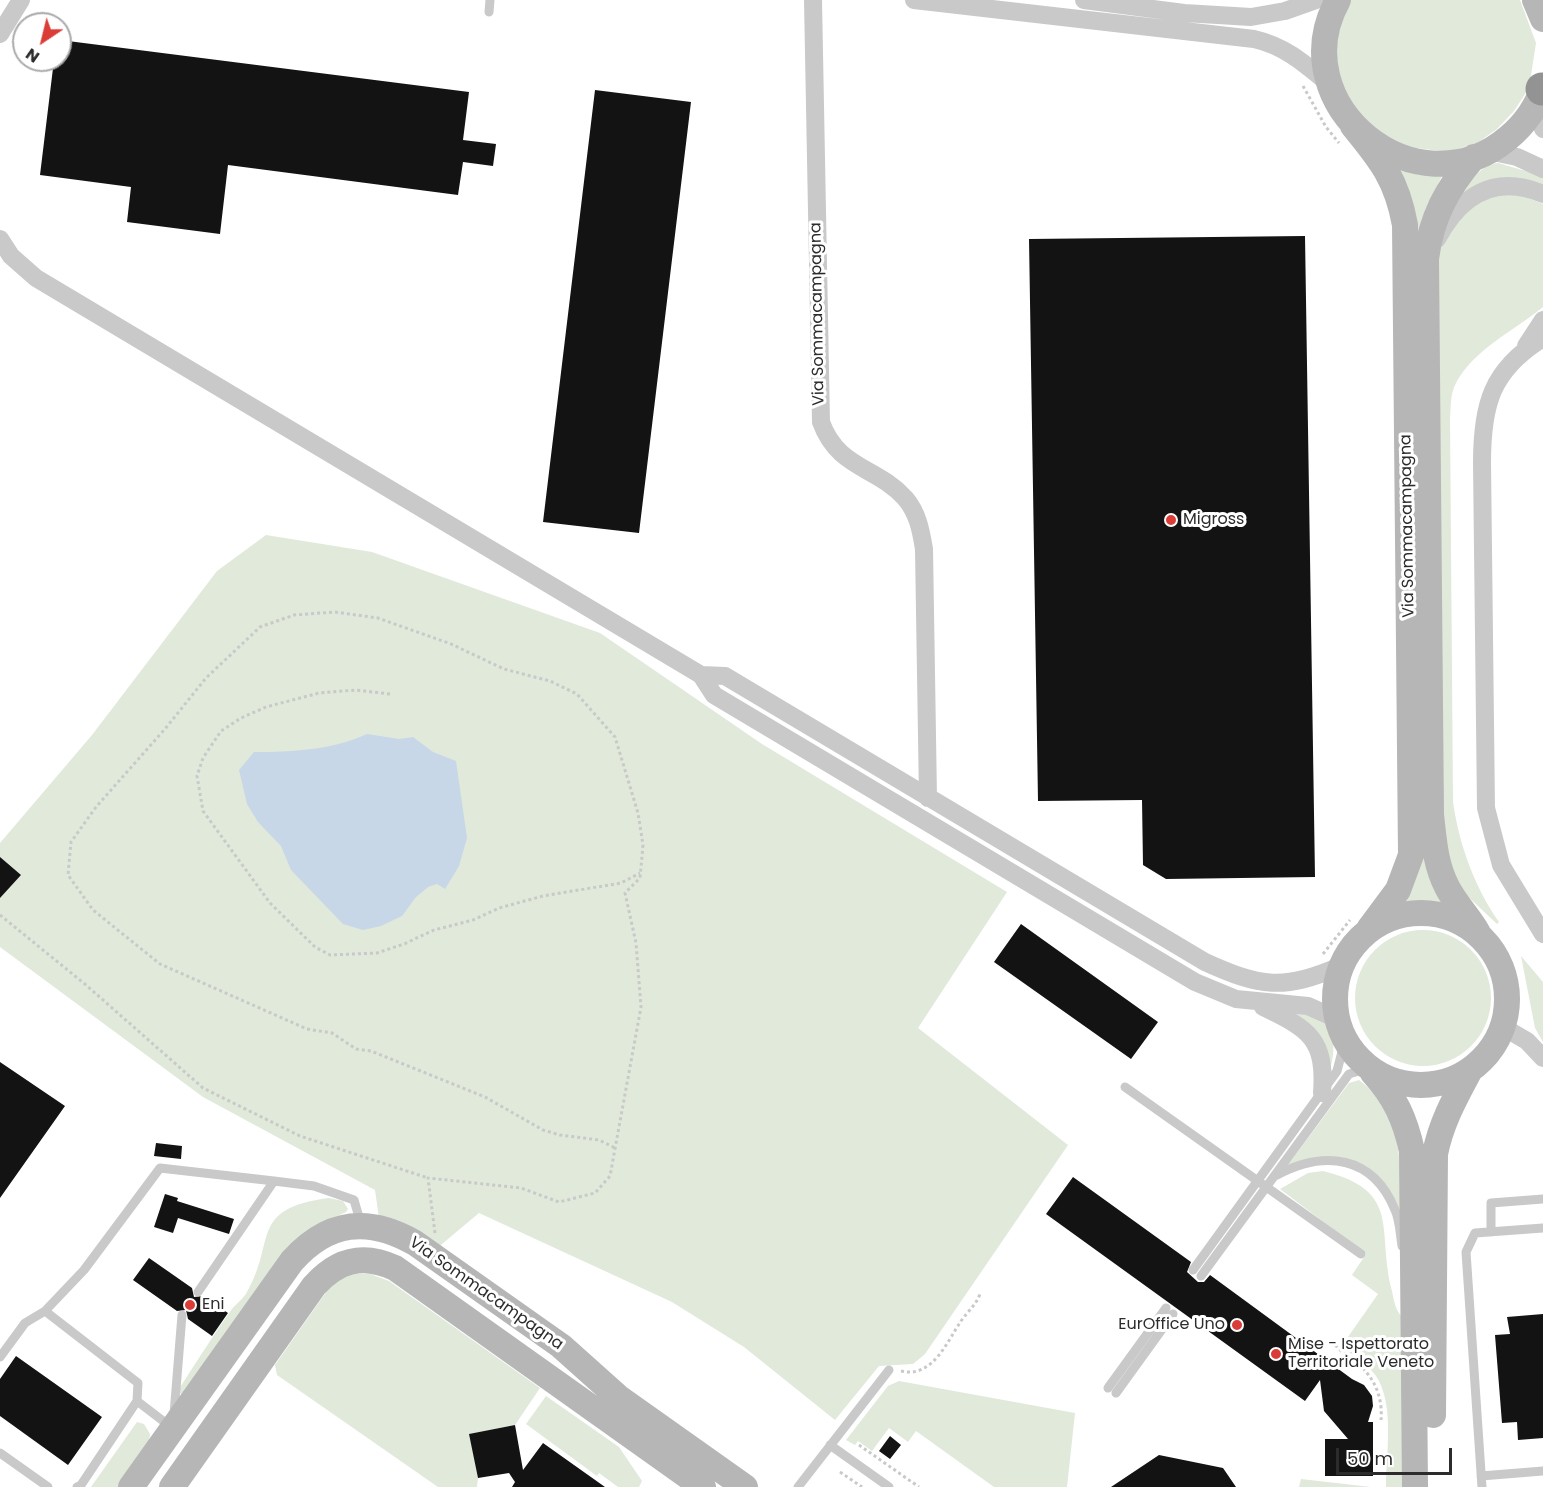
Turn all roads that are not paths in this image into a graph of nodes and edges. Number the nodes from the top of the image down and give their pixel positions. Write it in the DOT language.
graph roads {
  1 [pos="21,0"];
  2 [pos="490,0"];
  3 [pos="813,0"];
  4 [pos="914,0"];
  5 [pos="1084,0"];
  6 [pos="1316,0"];
  7 [pos="1338,0"];
  8 [pos="1535,0"];
  9 [pos="489,12"];
  10 [pos="1543,19"];
  11 [pos="0,34"];
  12 [pos="1329,84"];
  13 [pos="1541,92"];
  14 [pos="1543,129"];
  15 [pos="1348,136"];
  16 [pos="1481,154"];
  17 [pos="1517,157"];
  18 [pos="1543,160"];
  19 [pos="1543,169"];
  20 [pos="1543,194"];
  21 [pos="0,239"];
  22 [pos="1426,259"];
  23 [pos="1543,320"];
  24 [pos="1543,338"];
  25 [pos="1523,350"];
  26 [pos="701,675"];
  27 [pos="928,798"];
  28 [pos="1363,921"];
  29 [pos="1478,933"];
  30 [pos="1543,934"];
  31 [pos="1329,963"];
  32 [pos="1251,1002"];
  33 [pos="1339,1026"];
  34 [pos="1503,1027"];
  35 [pos="1543,1058"];
  36 [pos="1369,1068"];
  37 [pos="1470,1070"];
  38 [pos="1125,1087"];
  39 [pos="1322,1093"];
  40 [pos="274,1181"];
  41 [pos="1265,1182"];
  42 [pos="1543,1199"];
  43 [pos="362,1226"];
  44 [pos="1543,1228"];
  45 [pos="1491,1232"];
  46 [pos="1361,1254"];
  47 [pos="1197,1273"];
  48 [pos="198,1292"];
  49 [pos="1416,1302"];
  50 [pos="45,1311"];
  51 [pos="1169,1311"];
  52 [pos="182,1315"];
  53 [pos="0,1357"];
  54 [pos="888,1370"];
  55 [pos="252,1374"];
  56 [pos="1112,1391"];
  57 [pos="137,1401"];
  58 [pos="173,1428"];
  59 [pos="830,1445"];
  60 [pos="0,1454"];
  61 [pos="146,1465"];
  62 [pos="1543,1472"];
  63 [pos="1481,1476"];
  64 [pos="48,1487"];
  65 [pos="77,1487"];
  66 [pos="131,1487"];
  67 [pos="172,1487"];
  68 [pos="703,1487"];
  69 [pos="745,1487"];
  70 [pos="798,1487"];
  71 [pos="889,1487"];
  72 [pos="1415,1487"];
  73 [pos="1433,1487"];
  74 [pos="1482,1487"];
  1 -- 11 [label="street"];
  2 -- 9 [label="lane"];
  3 -- 27 [label="street, Via Sommacampagna"];
  4 -- 12 [label="street, Via Sommacampagna"];
  5 -- 6 [label="street"];
  7 -- 12 [label="street, Via Sommacampagna"];
  8 -- 10 [label="street"];
  12 -- 15 [label="street, Via Sommacampagna"];
  13 -- 14 [label="street, Via Sommacampagna"];
  13 -- 16 [label="street, Via Sommacampagna"];
  15 -- 16 [label="street, Via Sommacampagna"];
  15 -- 28 [label="street, Via Sommacampagna"];
  16 -- 17 [label="street, Via Sommacampagna"];
  16 -- 22 [label="street, Via Sommacampagna"];
  17 -- 18 [label="street, Via Sommacampagna"];
  17 -- 19 [label="street, Via Sommacampagna"];
  20 -- 22 [label="street, Via Sommacampagna"];
  21 -- 26 [label="street"];
  22 -- 29 [label="street, Via Sommacampagna"];
  23 -- 25 [label="street"];
  24 -- 25 [label="street"];
  25 -- 30 [label="street"];
  26 -- 27 [label="street"];
  26 -- 32 [label="street"];
  27 -- 31 [label="street"];
  28 -- 29 [label="street, Via Sommacampagna"];
  28 -- 31 [label="street, Via Sommacampagna"];
  29 -- 34 [label="street, Via Sommacampagna"];
  31 -- 33 [label="street, Via Sommacampagna"];
  32 -- 33 [label="street"];
  32 -- 39 [label="street"];
  33 -- 36 [label="street, Via Sommacampagna"];
  33 -- 39 [label="lane"];
  34 -- 35 [label="street"];
  34 -- 37 [label="street, Via Sommacampagna"];
  36 -- 37 [label="street, Via Sommacampagna"];
  36 -- 41 [label="lane"];
  36 -- 49 [label="street, Via Sommacampagna"];
  37 -- 73 [label="street, Via Sommacampagna"];
  38 -- 41 [label="lane"];
  39 -- 41 [label="lane"];
  40 -- 43 [label="lane"];
  40 -- 48 [label="lane"];
  40 -- 50 [label="lane"];
  41 -- 46 [label="lane"];
  41 -- 47 [label="lane"];
  41 -- 49 [label="lane"];
  42 -- 45 [label="lane"];
  43 -- 58 [label="street, Via Sommacampagna"];
  43 -- 69 [label="street, Via Sommacampagna"];
  44 -- 45 [label="lane"];
  45 -- 63 [label="lane"];
  49 -- 72 [label="street, Via Sommacampagna"];
  50 -- 53 [label="lane"];
  50 -- 57 [label="lane"];
  51 -- 56 [label="lane"];
  52 -- 58 [label="lane"];
  54 -- 59 [label="lane"];
  55 -- 61 [label="street"];
  55 -- 67 [label="street, Via Sommacampagna"];
  55 -- 68 [label="street, Via Sommacampagna"];
  57 -- 58 [label="lane"];
  57 -- 65 [label="lane"];
  58 -- 61 [label="street, Via Sommacampagna"];
  59 -- 70 [label="lane"];
  59 -- 71 [label="lane"];
  60 -- 64 [label="lane"];
  61 -- 66 [label="street, Via Sommacampagna"];
  62 -- 63 [label="lane"];
  63 -- 74 [label="lane"];
}
